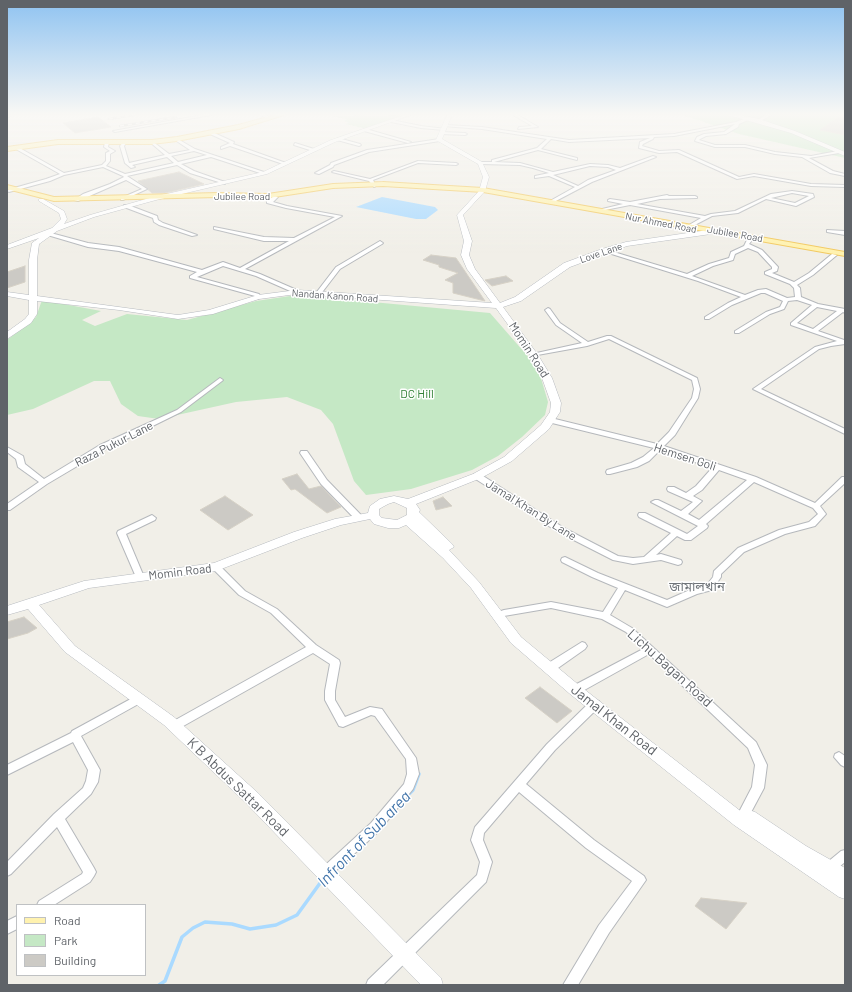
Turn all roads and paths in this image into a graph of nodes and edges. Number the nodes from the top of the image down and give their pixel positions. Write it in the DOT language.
graph roads {
  1 [pos="40,161"];
  2 [pos="108,161"];
  3 [pos="141,161"];
  4 [pos="185,161"];
  5 [pos="227,161"];
  6 [pos="277,161"];
  7 [pos="288,161"];
  8 [pos="339,161"];
  9 [pos="486,161"];
  10 [pos="643,161"];
  11 [pos="701,161"];
  12 [pos="811,161"];
  13 [pos="177,163"];
  14 [pos="284,163"];
  15 [pos="479,163"];
  16 [pos="129,164"];
  17 [pos="456,164"];
  18 [pos="103,166"];
  19 [pos="621,170"];
  20 [pos="138,171"];
  21 [pos="334,172"];
  22 [pos="265,173"];
  23 [pos="317,173"];
  24 [pos="63,174"];
  25 [pos="551,174"];
  26 [pos="125,176"];
  27 [pos="845,176"];
  28 [pos="536,177"];
  29 [pos="223,183"];
  30 [pos="373,184"];
  31 [pos="845,186"];
  32 [pos="578,188"];
  33 [pos="10,190"];
  34 [pos="481,191"];
  35 [pos="667,196"];
  36 [pos="158,197"];
  37 [pos="276,197"];
  38 [pos="695,197"];
  39 [pos="766,198"];
  40 [pos="77,199"];
  41 [pos="656,199"];
  42 [pos="41,200"];
  43 [pos="610,200"];
  44 [pos="125,201"];
  45 [pos="552,202"];
  46 [pos="630,204"];
  47 [pos="600,210"];
  48 [pos="707,218"];
  49 [pos="691,226"];
  50 [pos="58,227"];
  51 [pos="216,228"];
  52 [pos="712,231"];
  53 [pos="829,231"];
  54 [pos="845,233"];
  55 [pos="46,234"];
  56 [pos="194,234"];
  57 [pos="298,240"];
  58 [pos="380,243"];
  59 [pos="749,243"];
  60 [pos="7,247"];
  61 [pos="605,251"];
  62 [pos="834,255"];
  63 [pos="845,256"];
  64 [pos="241,269"];
  65 [pos="202,272"];
  66 [pos="688,276"];
  67 [pos="794,285"];
  68 [pos="297,292"];
  69 [pos="7,294"];
  70 [pos="318,294"];
  71 [pos="33,297"];
  72 [pos="258,297"];
  73 [pos="745,297"];
  74 [pos="798,298"];
  75 [pos="786,300"];
  76 [pos="816,305"];
  77 [pos="499,306"];
  78 [pos="548,310"];
  79 [pos="843,311"];
  80 [pos="707,318"];
  81 [pos="814,331"];
  82 [pos="737,332"];
  83 [pos="7,336"];
  84 [pos="845,342"];
  85 [pos="587,344"];
  86 [pos="534,355"];
  87 [pos="220,380"];
  88 [pos="551,420"];
  89 [pos="845,432"];
  90 [pos="659,447"];
  91 [pos="7,449"];
  92 [pos="304,453"];
  93 [pos="717,467"];
  94 [pos="610,472"];
  95 [pos="477,476"];
  96 [pos="753,479"];
  97 [pos="845,479"];
  98 [pos="44,482"];
  99 [pos="671,489"];
  100 [pos="687,496"];
  101 [pos="655,502"];
  102 [pos="816,506"];
  103 [pos="7,508"];
  104 [pos="410,512"];
  105 [pos="373,515"];
  106 [pos="642,515"];
  107 [pos="682,515"];
  108 [pos="152,518"];
  109 [pos="359,518"];
  110 [pos="700,524"];
  111 [pos="677,532"];
  112 [pos="647,558"];
  113 [pos="565,560"];
  114 [pos="678,562"];
  115 [pos="216,568"];
  116 [pos="140,577"];
  117 [pos="623,586"];
  118 [pos="31,604"];
  119 [pos="7,611"];
  120 [pos="504,613"];
  121 [pos="605,616"];
  122 [pos="582,646"];
  123 [pos="313,648"];
  124 [pos="649,650"];
  125 [pos="554,665"];
  126 [pos="578,689"];
  127 [pos="138,699"];
  128 [pos="595,704"];
  129 [pos="174,726"];
  130 [pos="75,736"];
  131 [pos="7,770"];
  132 [pos="519,785"];
  133 [pos="744,814"];
  134 [pos="58,818"];
  135 [pos="845,855"];
  136 [pos="8,868"];
  137 [pos="825,872"];
  138 [pos="325,873"];
  139 [pos="845,877"];
  140 [pos="845,892"];
  141 [pos="45,904"];
  142 [pos="16,923"];
  143 [pos="7,928"];
  144 [pos="406,954"];
  145 [pos="373,985"];
  146 [pos="434,985"];
  147 [pos="570,985"];
  1 -- 24 [label="street"];
  2 -- 18 [label="street"];
  3 -- 16 [label="street"];
  4 -- 13 [label="street"];
  5 -- 22 [label="street"];
  6 -- 14 [label="street"];
  7 -- 14 [label="main road"];
  8 -- 23 [label="street"];
  9 -- 15 [label="street"];
  10 -- 19 [label="street"];
  11 -- 31 [label="street"];
  12 -- 27 [label="street"];
  13 -- 20 [label="street"];
  13 -- 29 [label="street"];
  14 -- 22 [label="main road"];
  15 -- 25 [label="street"];
  15 -- 34 [label="main road"];
  16 -- 20 [label="street"];
  17 -- 30 [label="street"];
  18 -- 24 [label="street"];
  18 -- 26 [label="street"];
  19 -- 25 [label="street"];
  19 -- 32 [label="street"];
  20 -- 26 [label="street"];
  21 -- 30 [label="street"];
  22 -- 29 [label="main road"];
  24 -- 33 [label="street"];
  25 -- 28 [label="street"];
  25 -- 32 [label="street"];
  26 -- 40 [label="street"];
  26 -- 44 [label="street"];
  29 -- 36 [label="main road"];
  30 -- 34 [label="main road, Jubilee Road"];
  30 -- 36 [label="main road"];
  30 -- 37 [label="main road, Jubilee Road"];
  32 -- 45 [label="street"];
  33 -- 40 [label="main road"];
  33 -- 42 [label="main road, Jubilee Road"];
  34 -- 45 [label="main road, Jubilee Road"];
  34 -- 52 [label="main road, Nur Ahmed Road"];
  34 -- 77 [label="main road, Momin Road"];
  35 -- 41 [label="street"];
  36 -- 37 [label="main road, Jubilee Road"];
  36 -- 44 [label="main road, Jubilee Road"];
  37 -- 57 [label="street"];
  38 -- 41 [label="street"];
  39 -- 39 [label="street"];
  39 -- 48 [label="street"];
  40 -- 42 [label="main road, Jubilee Road"];
  40 -- 44 [label="main road, Jubilee Road"];
  41 -- 46 [label="street"];
  42 -- 50 [label="main road"];
  43 -- 46 [label="street"];
  44 -- 50 [label="main road"];
  44 -- 56 [label="street"];
  45 -- 47 [label="main road, Jubilee Road"];
  46 -- 47 [label="street"];
  46 -- 48 [label="street"];
  47 -- 49 [label="main road, Jubilee Road"];
  48 -- 49 [label="street"];
  49 -- 52 [label="main road, Jubilee Road"];
  50 -- 55 [label="main road"];
  50 -- 60 [label="main road"];
  51 -- 57 [label="street"];
  52 -- 59 [label="main road, Nur Ahmed Road"];
  52 -- 61 [label="main road, Love Lane"];
  52 -- 63 [label="main road, Jubilee Road"];
  53 -- 54 [label="street"];
  55 -- 65 [label="street"];
  55 -- 71 [label="main road"];
  57 -- 64 [label="street"];
  58 -- 70 [label="street"];
  59 -- 62 [label="main road, Nur Ahmed Road"];
  59 -- 66 [label="street"];
  59 -- 67 [label="street"];
  61 -- 66 [label="street"];
  61 -- 77 [label="main road, Love Lane"];
  62 -- 63 [label="main road, Nur Ahmed Road"];
  62 -- 67 [label="street"];
  64 -- 65 [label="street"];
  64 -- 68 [label="street"];
  65 -- 72 [label="street"];
  66 -- 73 [label="street"];
  67 -- 74 [label="street"];
  68 -- 70 [label="main road, Nandan Kanon Road"];
  68 -- 72 [label="main road, Nandan Kanon Road"];
  69 -- 71 [label="main road, Nandan Kanon Road"];
  70 -- 77 [label="main road, Nandan Kanon Road"];
  71 -- 72 [label="main road, Nandan Kanon Road"];
  71 -- 83 [label="main road"];
  73 -- 75 [label="street"];
  73 -- 80 [label="street"];
  74 -- 75 [label="street"];
  74 -- 76 [label="street"];
  75 -- 82 [label="street"];
  76 -- 79 [label="street"];
  76 -- 81 [label="street"];
  77 -- 86 [label="main road, Momin Road"];
  78 -- 85 [label="street"];
  79 -- 81 [label="street"];
  81 -- 84 [label="street"];
  84 -- 89 [label="street"];
  85 -- 86 [label="street"];
  85 -- 90 [label="street"];
  86 -- 88 [label="main road, Momin Road"];
  87 -- 98 [label="street, Raza Pukur Lane"];
  88 -- 90 [label="street, Hemsen Goli"];
  88 -- 95 [label="main road, Momin Road"];
  90 -- 93 [label="street, Hemsen Goli"];
  90 -- 94 [label="street"];
  91 -- 98 [label="street"];
  92 -- 109 [label="street"];
  93 -- 96 [label="street, Hemsen Goli"];
  93 -- 100 [label="street"];
  95 -- 104 [label="main road, Momin Road"];
  95 -- 112 [label="street, Jamal Khan By Lane"];
  96 -- 102 [label="street, Hemsen Goli"];
  96 -- 110 [label="street"];
  97 -- 102 [label="street"];
  98 -- 103 [label="street, Raza Pukur Lane"];
  99 -- 100 [label="street"];
  100 -- 107 [label="street"];
  101 -- 107 [label="street"];
  102 -- 117 [label="street"];
  104 -- 105 [label="main road"];
  104 -- 105 [label="main road"];
  104 -- 120 [label="main road"];
  104 -- 126 [label="main road, Jamal Khan Road"];
  105 -- 109 [label="main road, Momin Road"];
  106 -- 111 [label="street"];
  107 -- 110 [label="street"];
  108 -- 116 [label="street"];
  109 -- 115 [label="main road, Momin Road"];
  110 -- 111 [label="street"];
  111 -- 112 [label="street"];
  112 -- 114 [label="street, Jamal Khan By Lane"];
  113 -- 117 [label="street"];
  115 -- 116 [label="main road, Momin Road"];
  115 -- 123 [label="street"];
  116 -- 118 [label="main road, Momin Road"];
  117 -- 121 [label="street"];
  118 -- 119 [label="main road, Momin Road"];
  118 -- 127 [label="main road, K B Abdus Sattar Road"];
  120 -- 121 [label="street, Lichu Bagan Road"];
  120 -- 125 [label="main road"];
  121 -- 124 [label="street, Lichu Bagan Road"];
  122 -- 125 [label="street"];
  123 -- 129 [label="street"];
  123 -- 138 [label="street"];
  124 -- 126 [label="street"];
  124 -- 133 [label="street, Lichu Bagan Road"];
  125 -- 126 [label="main road"];
  126 -- 128 [label="main road, Jamal Khan Road"];
  126 -- 133 [label="main road"];
  127 -- 129 [label="main road, K B Abdus Sattar Road"];
  127 -- 130 [label="street"];
  128 -- 132 [label="street"];
  128 -- 137 [label="main road, Jamal Khan Road"];
  129 -- 138 [label="main road, K B Abdus Sattar Road"];
  130 -- 131 [label="street"];
  130 -- 134 [label="street"];
  132 -- 144 [label="street"];
  132 -- 147 [label="street"];
  133 -- 137 [label="main road"];
  134 -- 136 [label="street"];
  134 -- 141 [label="street"];
  135 -- 137 [label="street"];
  137 -- 139 [label="main road"];
  137 -- 140 [label="main road, Jamal Khan Road"];
  138 -- 144 [label="main road, K B Abdus Sattar Road"];
  142 -- 143 [label="street"];
  144 -- 145 [label="street"];
  144 -- 146 [label="main road, K B Abdus Sattar Road"];
}
